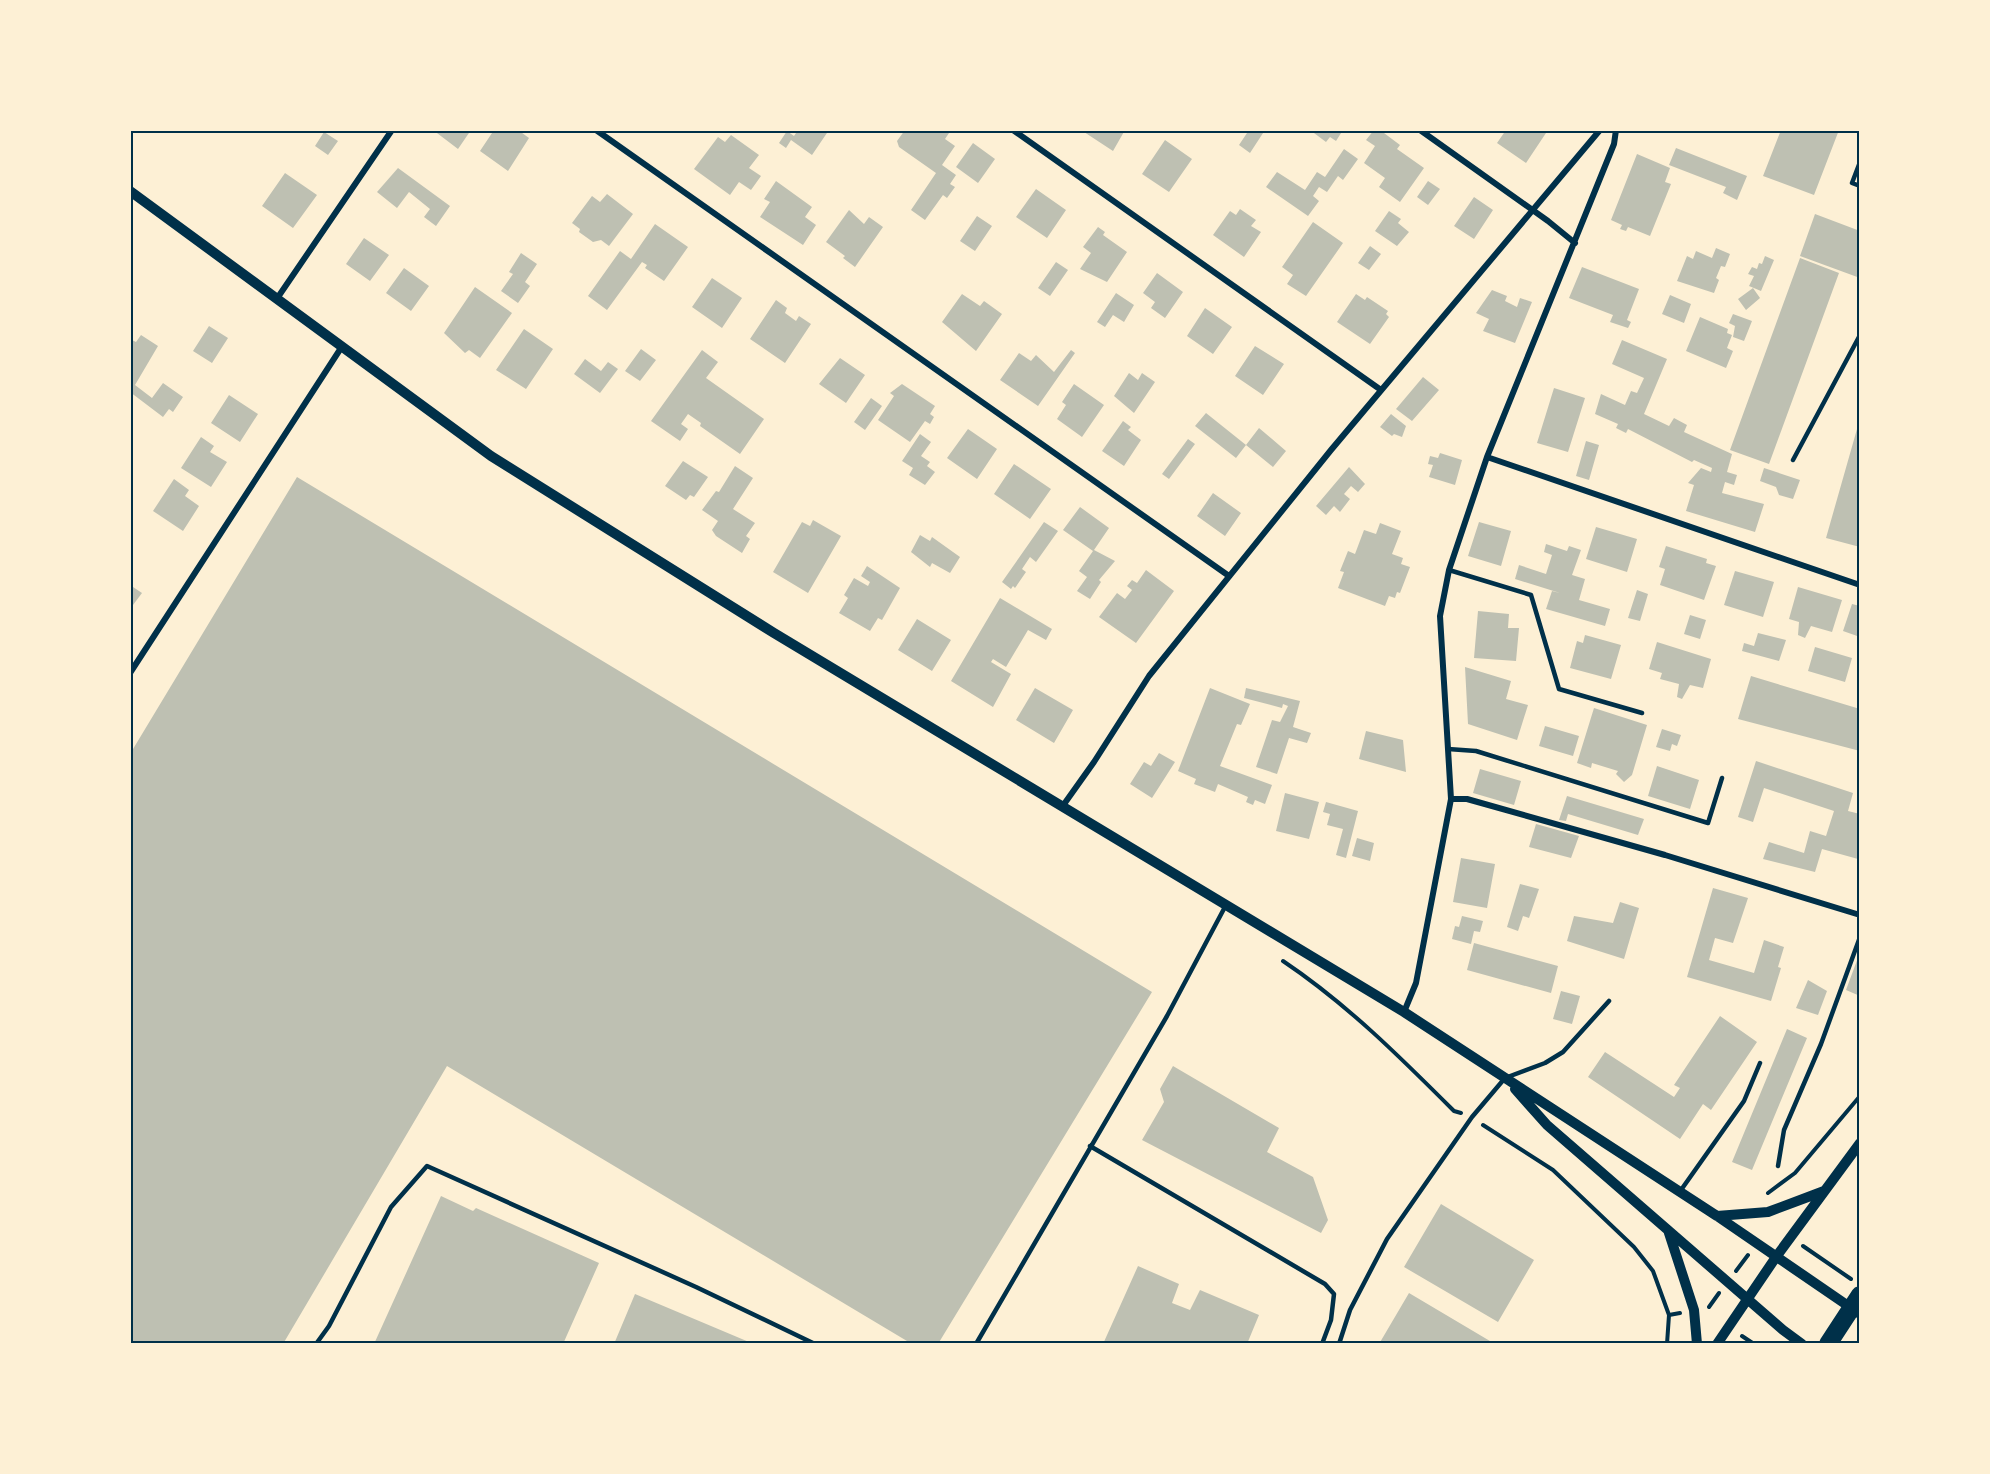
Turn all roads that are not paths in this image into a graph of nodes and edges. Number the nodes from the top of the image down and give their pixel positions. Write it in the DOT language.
graph roads {
  1 [pos="392,130"];
  2 [pos="596,130"];
  3 [pos="1013,130"];
  4 [pos="1420,130"];
  5 [pos="1600,130"];
  6 [pos="1616,130"];
  7 [pos="1860,162"];
  8 [pos="1860,186"];
  9 [pos="130,191"];
  10 [pos="1532,210"];
  11 [pos="1575,243"];
  12 [pos="276,300"];
  13 [pos="1860,335"];
  14 [pos="341,348"];
  15 [pos="1381,390"];
  16 [pos="1487,457"];
  17 [pos="1793,460"];
  18 [pos="1449,570"];
  19 [pos="1229,576"];
  20 [pos="1860,585"];
  21 [pos="130,673"];
  22 [pos="1642,713"];
  23 [pos="1448,749"];
  24 [pos="1722,778"];
  25 [pos="1451,799"];
  26 [pos="1062,807"];
  27 [pos="1227,904"];
  28 [pos="1860,915"];
  29 [pos="1860,937"];
  30 [pos="1609,1001"];
  31 [pos="1404,1012"];
  32 [pos="1760,1063"];
  33 [pos="1505,1078"];
  34 [pos="1860,1143"];
  35 [pos="1090,1146"];
  36 [pos="1778,1166"];
  37 [pos="1824,1191"];
  38 [pos="1680,1192"];
  39 [pos="1717,1216"];
  40 [pos="1668,1230"];
  41 [pos="1776,1257"];
  42 [pos="1860,1296"];
  43 [pos="1747,1298"];
  44 [pos="1860,1314"];
  45 [pos="316,1344"];
  46 [pos="815,1344"];
  47 [pos="976,1344"];
  48 [pos="1322,1344"];
  49 [pos="1339,1344"];
  50 [pos="1697,1344"];
  51 [pos="1717,1344"];
  52 [pos="1802,1344"];
  53 [pos="1828,1344"];
  1 -- 12 [label="street"];
  2 -- 19 [label="street"];
  3 -- 15 [label="street"];
  4 -- 10 [label="street"];
  5 -- 10 [label="street"];
  6 -- 11 [label="street"];
  7 -- 8 [label="lane"];
  9 -- 12 [label="street"];
  10 -- 11 [label="street"];
  10 -- 15 [label="street"];
  11 -- 16 [label="street"];
  12 -- 14 [label="street"];
  13 -- 17 [label="lane"];
  14 -- 21 [label="street"];
  14 -- 26 [label="street"];
  15 -- 19 [label="street"];
  16 -- 18 [label="street"];
  16 -- 20 [label="street"];
  18 -- 22 [label="lane"];
  18 -- 23 [label="street"];
  19 -- 26 [label="street"];
  23 -- 24 [label="lane"];
  23 -- 25 [label="street"];
  25 -- 28 [label="street"];
  25 -- 31 [label="street"];
  26 -- 27 [label="street"];
  27 -- 31 [label="street"];
  27 -- 35 [label="lane"];
  29 -- 36 [label="lane"];
  30 -- 33 [label="lane"];
  31 -- 33 [label="street"];
  32 -- 38 [label="lane"];
  33 -- 38 [label="street"];
  33 -- 40 [label="street"];
  33 -- 49 [label="lane"];
  34 -- 37 [label="street"];
  35 -- 47 [label="lane"];
  35 -- 48 [label="lane"];
  37 -- 39 [label="street"];
  37 -- 41 [label="street"];
  38 -- 39 [label="street"];
  39 -- 41 [label="street"];
  40 -- 43 [label="street"];
  40 -- 50 [label="street"];
  41 -- 43 [label="street"];
  41 -- 44 [label="street"];
  42 -- 53 [label="highway"];
  43 -- 51 [label="street"];
  43 -- 52 [label="street"];
  45 -- 46 [label="lane"];
}
